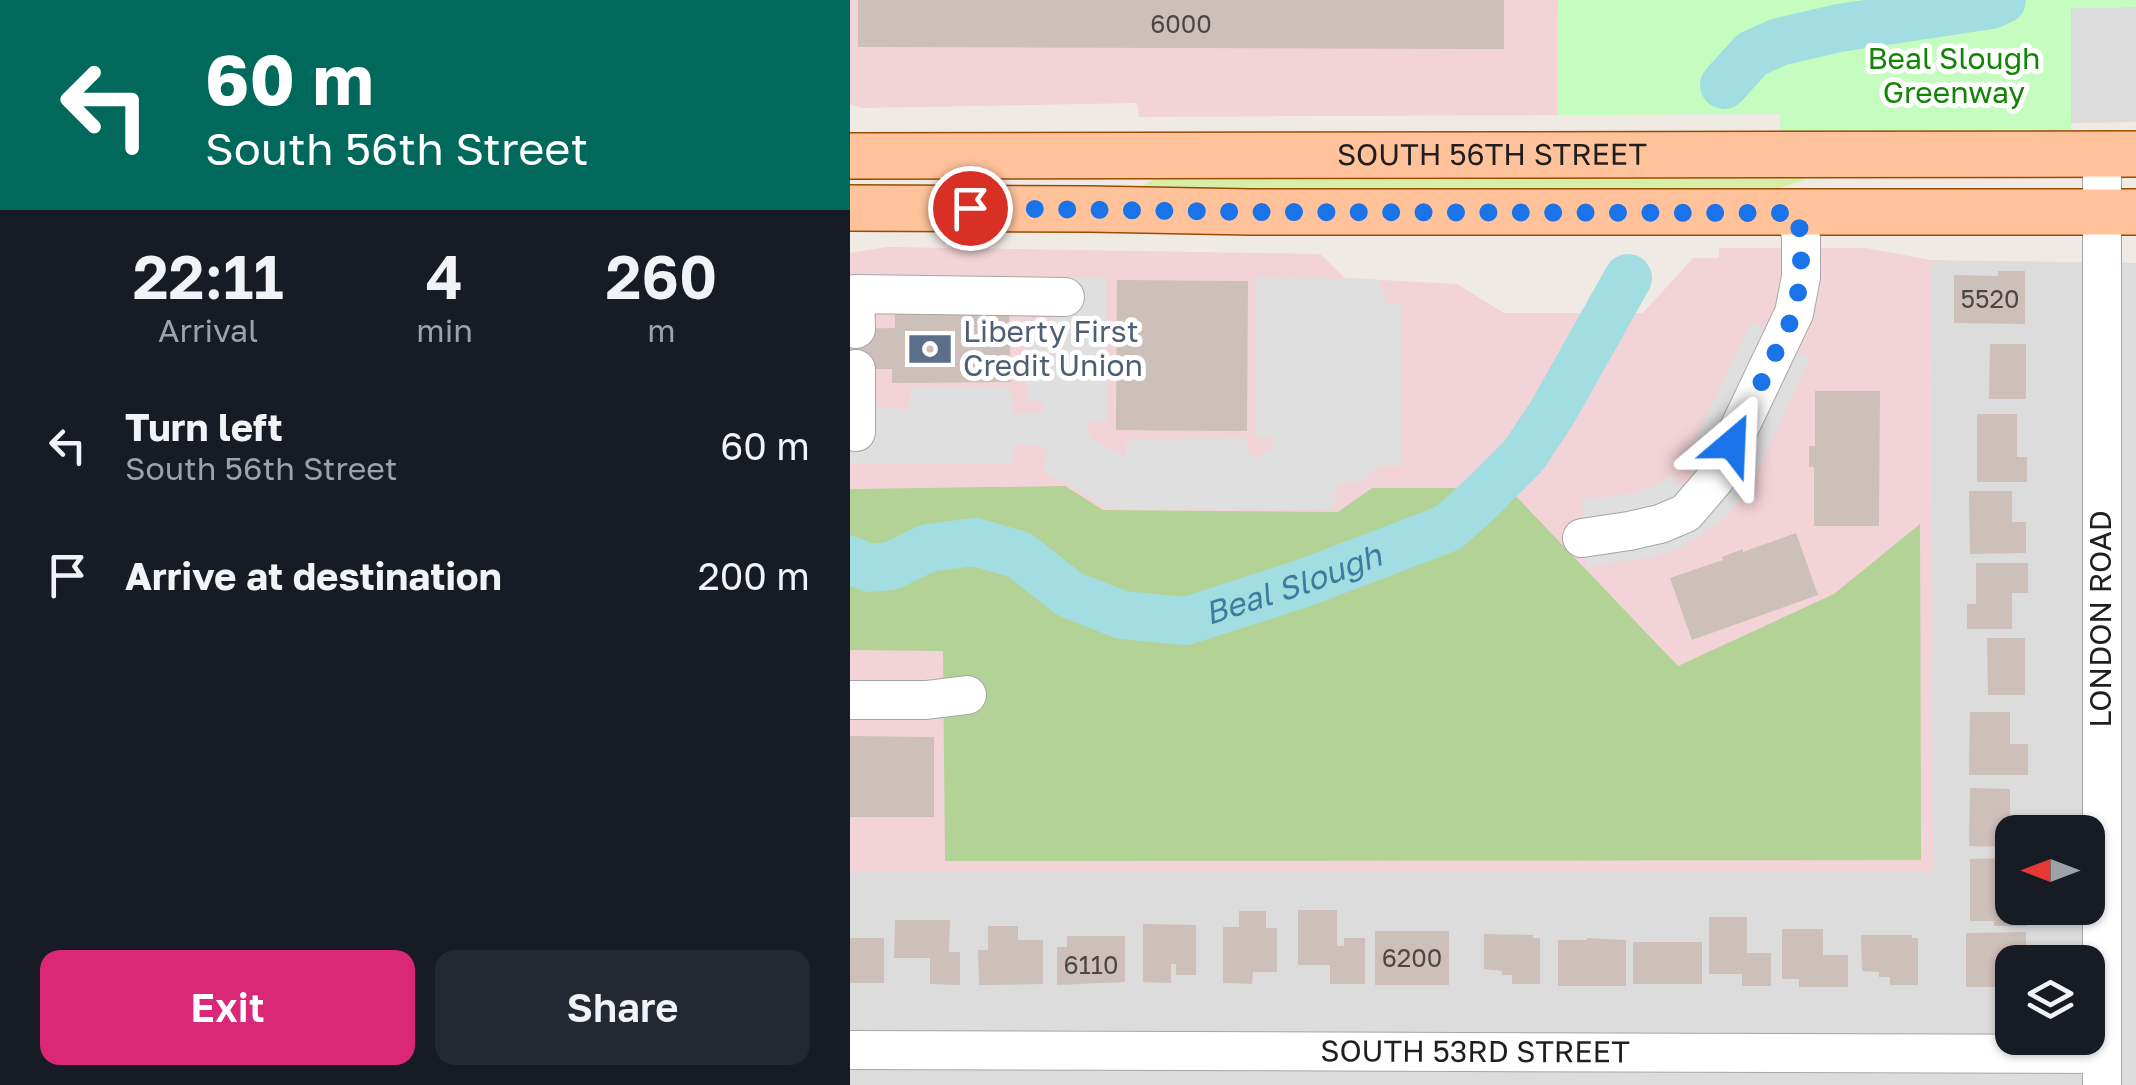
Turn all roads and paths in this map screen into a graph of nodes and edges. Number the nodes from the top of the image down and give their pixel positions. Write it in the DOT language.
graph roads {
  1 [pos="2119,154"];
  2 [pos="850,156"];
  3 [pos="850,208"];
  4 [pos="2119,212"];
  5 [pos="1797,213"];
  6 [pos="1066,297"];
  7 [pos="856,329"];
  8 [pos="856,369"];
  9 [pos="856,432"];
  10 [pos="1582,538"];
  11 [pos="967,695"];
  12 [pos="850,700"];
  13 [pos="850,1050"];
  14 [pos="915,1067"];
  15 [pos="1333,1068"];
  16 [pos="2102,1069"];
  1 -- 2 [label="main road, SOUTH 56TH STREET"];
  1 -- 4 [label="street, LONDON ROAD"];
  3 -- 5 [label="main road, SOUTH 56TH STREET"];
  4 -- 5 [label="main road, SOUTH 56TH STREET"];
  4 -- 16 [label="street, LONDON ROAD"];
  5 -- 10 [label="street"];
  6 -- 7 [label="street"];
  8 -- 9 [label="street"];
  11 -- 12 [label="street"];
  13 -- 14 [label="street, SOUTH 53RD STREET"];
  14 -- 15 [label="street, SOUTH 53RD STREET"];
  15 -- 16 [label="street, SOUTH 53RD STREET"];
}
